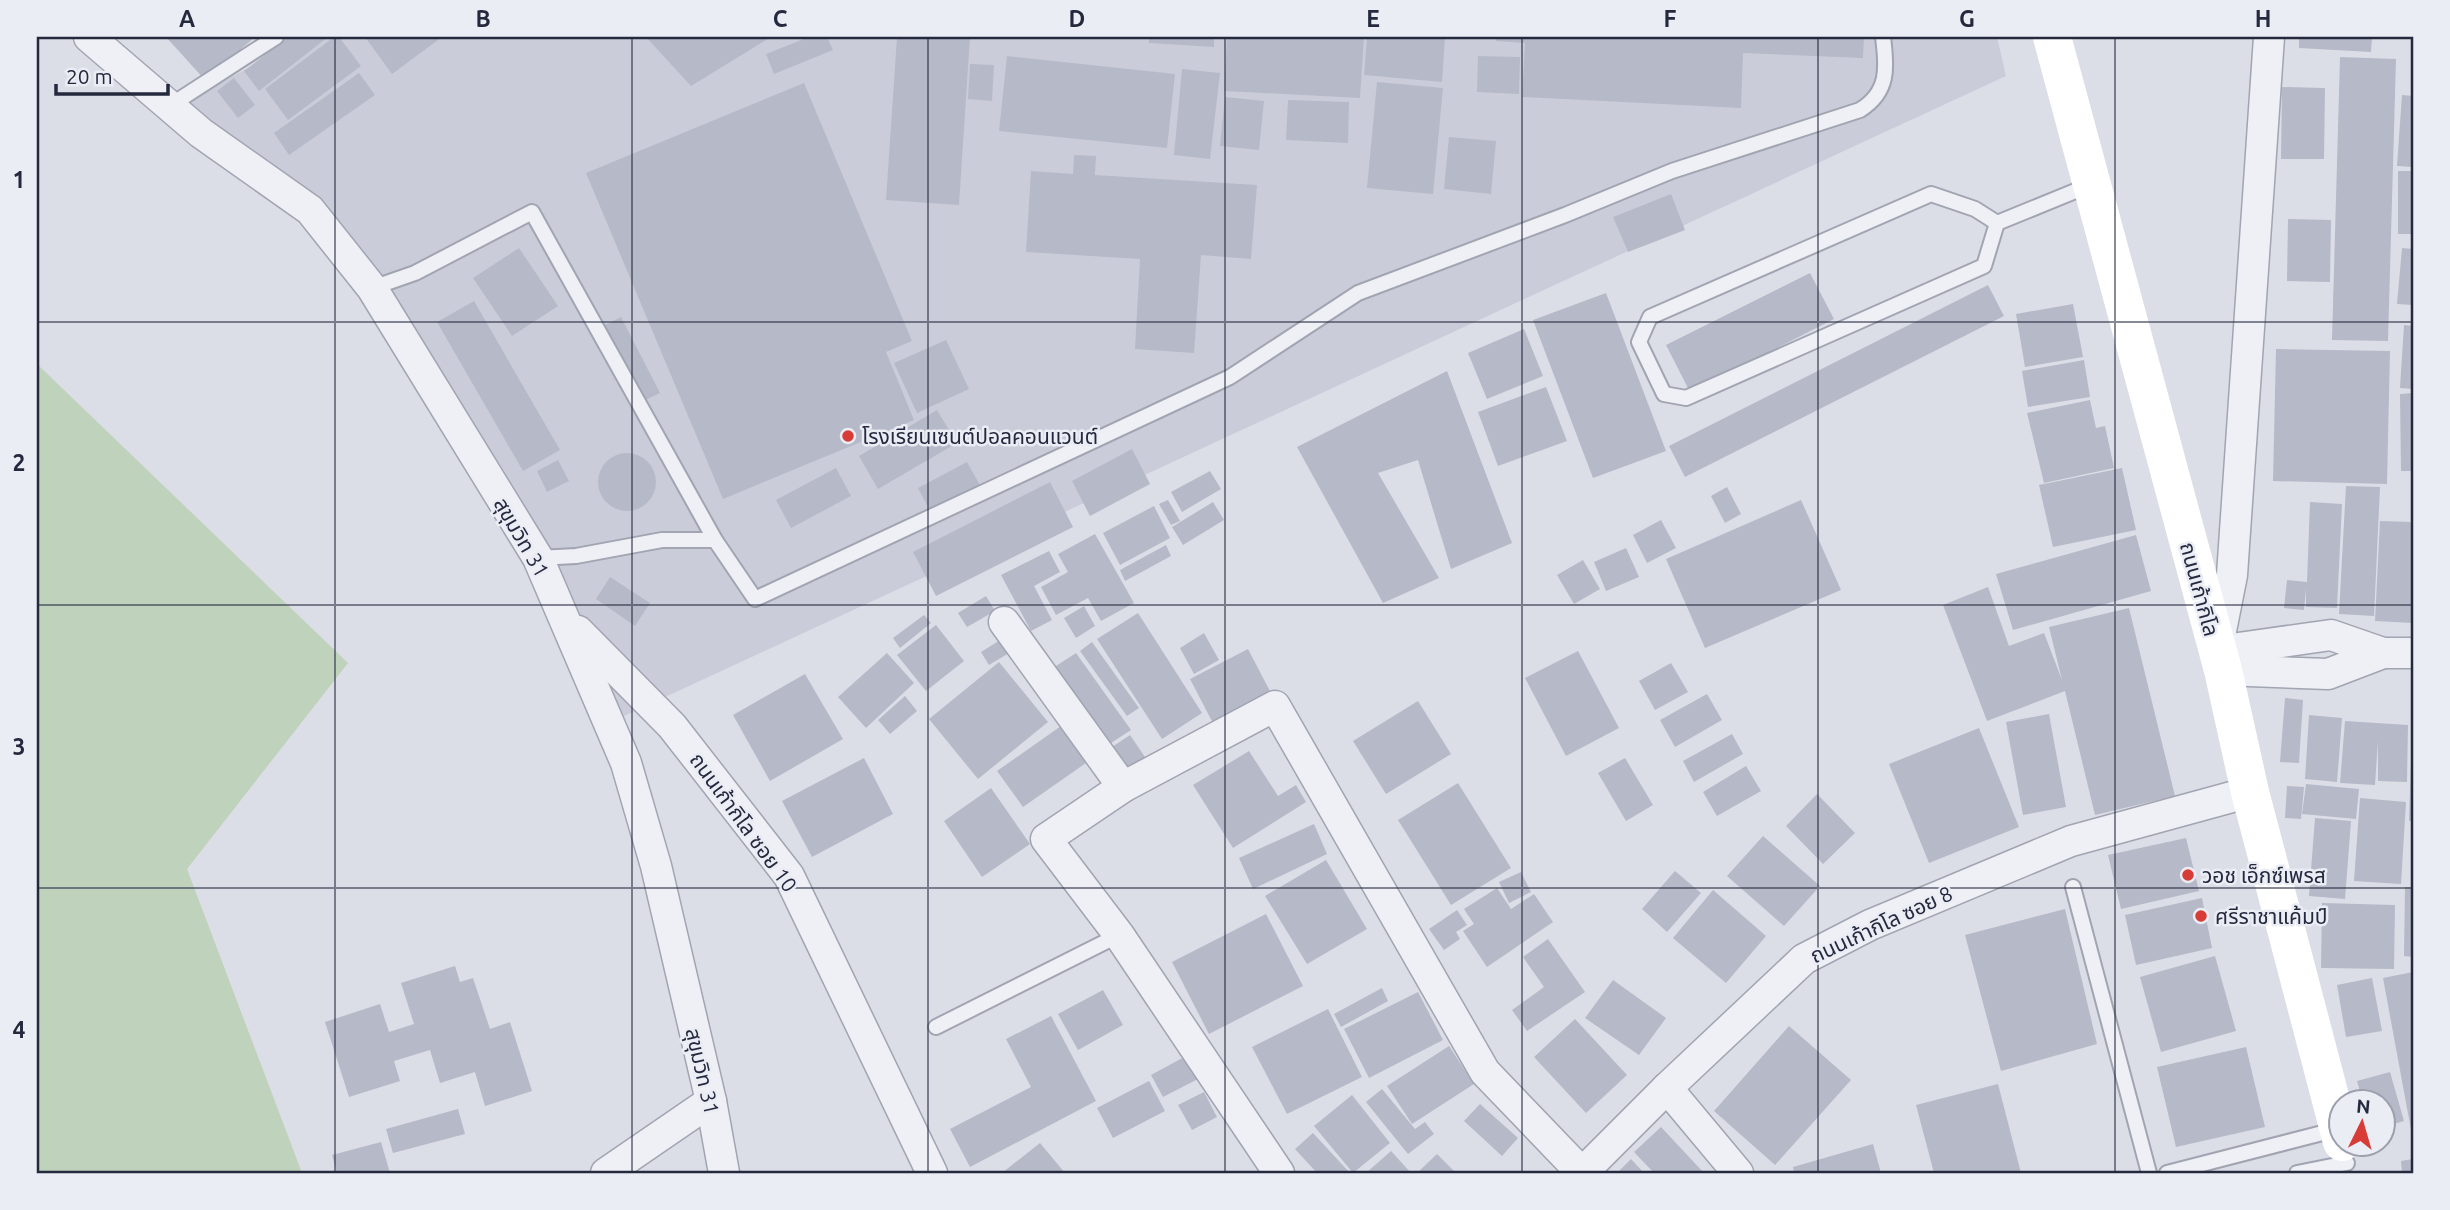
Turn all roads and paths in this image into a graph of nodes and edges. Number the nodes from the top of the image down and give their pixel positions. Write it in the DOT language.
graph roads {
  1 [pos="89,37"];
  2 [pos="276,37"];
  3 [pos="1884,37"];
  4 [pos="2052,37"];
  5 [pos="2269,37"];
  6 [pos="171,105"];
  7 [pos="2091,184"];
  8 [pos="1997,223"];
  9 [pos="372,288"];
  10 [pos="715,540"];
  11 [pos="538,558"];
  12 [pos="564,617"];
  13 [pos="1003,621"];
  14 [pos="2413,653"];
  15 [pos="2220,661"];
  16 [pos="1123,787"];
  17 [pos="2250,792"];
  18 [pos="2073,887"];
  19 [pos="1119,935"];
  20 [pos="936,1027"];
  21 [pos="1667,1088"];
  22 [pos="2328,1089"];
  23 [pos="711,1101"];
  24 [pos="2328,1152"];
  25 [pos="2328,1158"];
  26 [pos="606,1173"];
  27 [pos="724,1173"];
  28 [pos="932,1173"];
  29 [pos="1279,1173"];
  30 [pos="1582,1173"];
  31 [pos="1738,1173"];
  32 [pos="2149,1173"];
  33 [pos="2167,1173"];
  34 [pos="2297,1173"];
  1 -- 6 [label="street, สุขุมวิท 31"];
  2 -- 6 [label="lane"];
  3 -- 10 [label="lane"];
  4 -- 7 [label="main road, ถนนเก้ากิโล"];
  5 -- 15 [label="street"];
  6 -- 9 [label="street, สุขุมวิท 31"];
  7 -- 8 [label="lane"];
  7 -- 15 [label="main road, ถนนเก้ากิโล"];
  8 -- 8 [label="lane"];
  9 -- 10 [label="lane"];
  9 -- 11 [label="street, สุขุมวิท 31"];
  10 -- 11 [label="lane"];
  11 -- 12 [label="street, สุขุมวิท 31"];
  12 -- 23 [label="street, สุขุมวิท 31"];
  12 -- 28 [label="street, ถนนเก้ากิโล ซอย 10"];
  13 -- 16 [label="street"];
  14 -- 15 [label="street"];
  15 -- 17 [label="main road, ถนนเก้ากิโล"];
  16 -- 19 [label="street"];
  16 -- 30 [label="street"];
  17 -- 21 [label="street, ถนนเก้ากิโล ซอย 8"];
  17 -- 22 [label="main road, ถนนเก้ากิโล"];
  18 -- 32 [label="lane"];
  19 -- 20 [label="lane"];
  19 -- 29 [label="street"];
  21 -- 30 [label="street, ถนนเก้ากิโล ซอย 8"];
  21 -- 31 [label="street"];
  23 -- 26 [label="street"];
  23 -- 27 [label="street, สุขุมวิท 31"];
  24 -- 33 [label="lane"];
  25 -- 34 [label="lane"];
}
